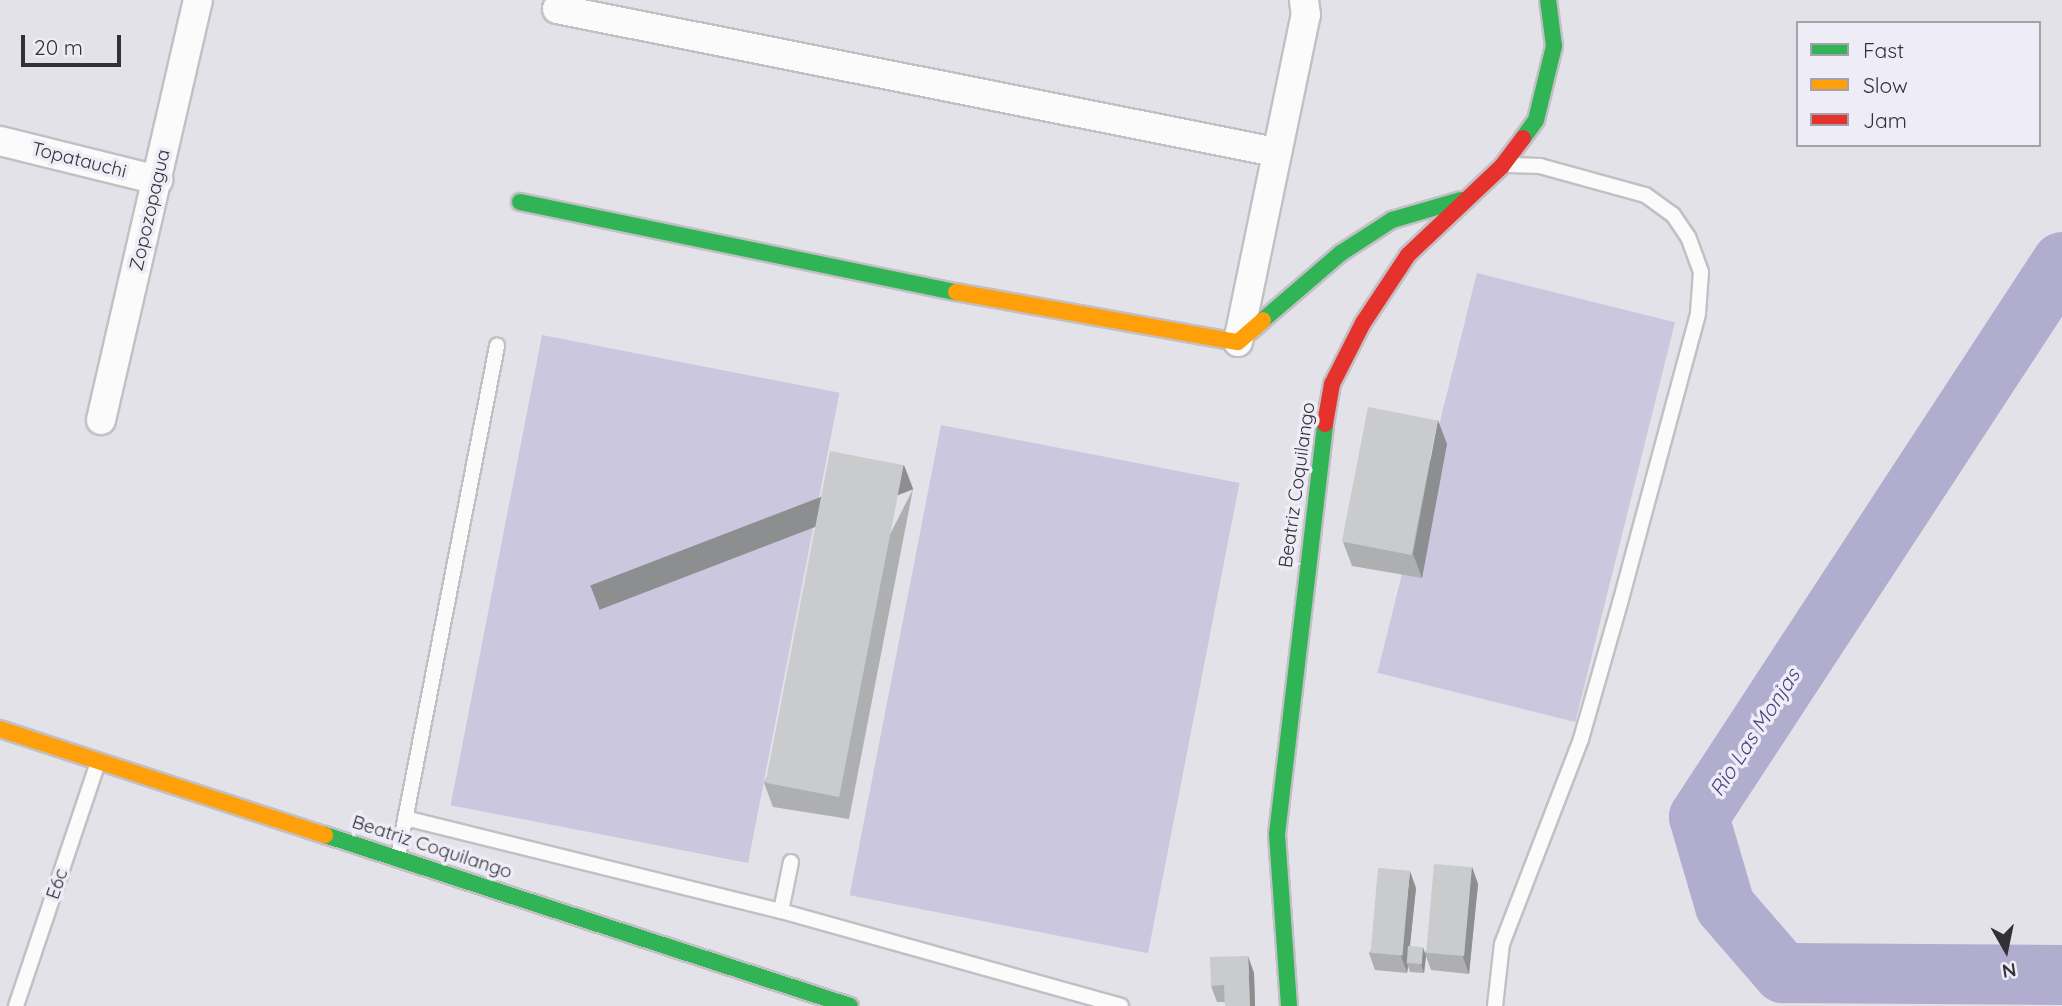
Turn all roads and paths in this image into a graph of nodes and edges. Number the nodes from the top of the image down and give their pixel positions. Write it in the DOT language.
graph roads {
  1 [pos="198,0"];
  2 [pos="1304,0"];
  3 [pos="1548,0"];
  4 [pos="557,9"];
  5 [pos="0,141"];
  6 [pos="1275,152"];
  7 [pos="1502,166"];
  8 [pos="158,180"];
  9 [pos="1463,200"];
  10 [pos="520,202"];
  11 [pos="1238,342"];
  12 [pos="497,346"];
  13 [pos="101,420"];
  14 [pos="0,729"];
  15 [pos="98,761"];
  16 [pos="405,818"];
  17 [pos="398,858"];
  18 [pos="791,862"];
  19 [pos="781,911"];
  20 [pos="16,1006"];
  21 [pos="850,1006"];
  22 [pos="1121,1006"];
  23 [pos="1289,1006"];
  24 [pos="1495,1006"];
  1 -- 8 [label="street, Zopozopagua"];
  2 -- 6 [label="street"];
  3 -- 7 [label="street, Beatriz Coquilango"];
  4 -- 6 [label="street"];
  5 -- 8 [label="street, Topatauchi"];
  6 -- 11 [label="street"];
  7 -- 9 [label="street, Beatriz Coquilango"];
  7 -- 24 [label="lane"];
  8 -- 13 [label="street, Zopozopagua"];
  9 -- 11 [label="street"];
  9 -- 23 [label="street, Beatriz Coquilango"];
  10 -- 11 [label="street"];
  12 -- 16 [label="lane"];
  14 -- 15 [label="street, Beatriz Coquilango"];
  15 -- 17 [label="street, Beatriz Coquilango"];
  15 -- 20 [label="lane, E6c"];
  16 -- 17 [label="lane"];
  16 -- 19 [label="lane"];
  17 -- 21 [label="street, Beatriz Coquilango"];
  18 -- 19 [label="lane"];
  19 -- 22 [label="lane"];
}
